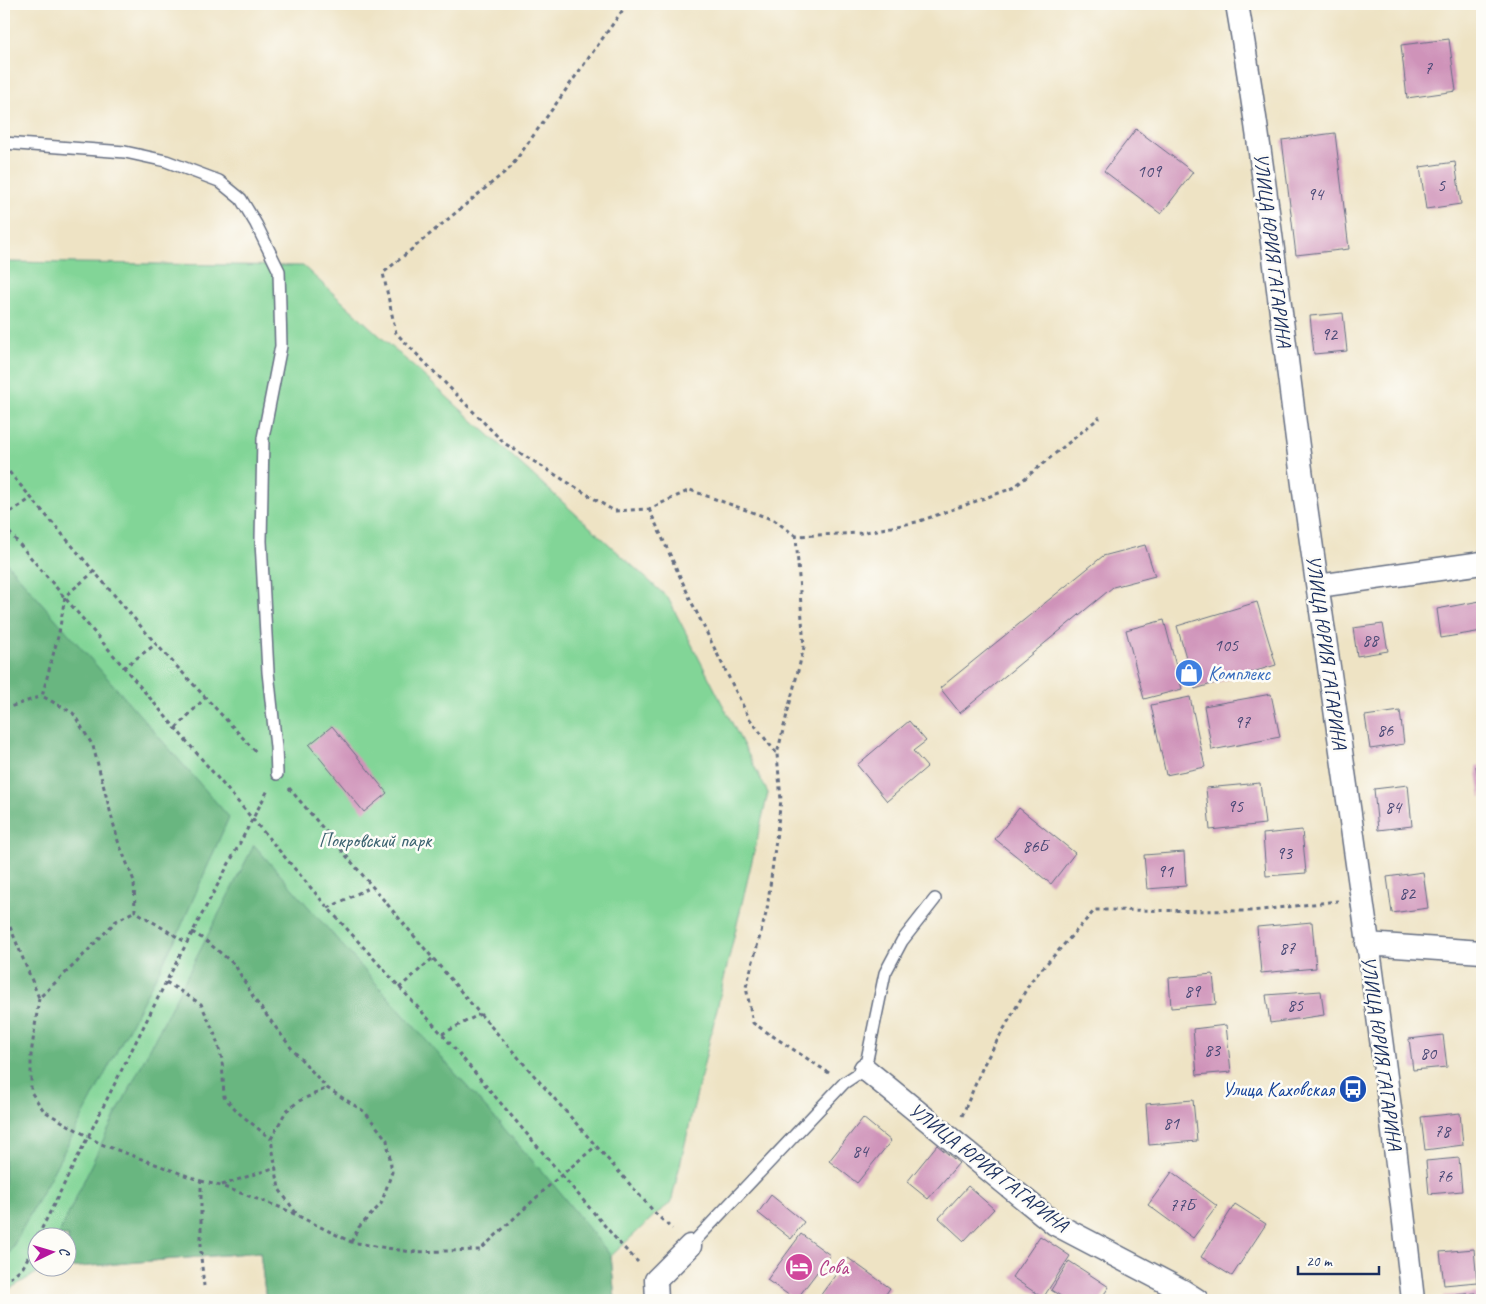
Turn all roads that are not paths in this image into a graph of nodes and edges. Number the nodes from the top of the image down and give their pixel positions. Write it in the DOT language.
graph roads {
  1 [pos="1237,4"];
  2 [pos="4,143"];
  3 [pos="1482,563"];
  4 [pos="1318,586"];
  5 [pos="277,774"];
  6 [pos="935,899"];
  7 [pos="1367,944"];
  8 [pos="1482,952"];
  9 [pos="865,1069"];
  10 [pos="690,1246"];
  11 [pos="656,1290"];
  12 [pos="1197,1300"];
  13 [pos="1413,1300"];
  1 -- 4 [label="street, УЛИЦА ЮРИЯ ГАГАРИНА"];
  2 -- 5 [label="lane"];
  3 -- 4 [label="street"];
  4 -- 7 [label="street, УЛИЦА ЮРИЯ ГАГАРИНА"];
  6 -- 9 [label="lane"];
  7 -- 8 [label="street"];
  7 -- 13 [label="street, УЛИЦА ЮРИЯ ГАГАРИНА"];
  9 -- 10 [label="lane"];
  9 -- 12 [label="street, УЛИЦА ЮРИЯ ГАГАРИНА"];
  10 -- 11 [label="street"];
}
